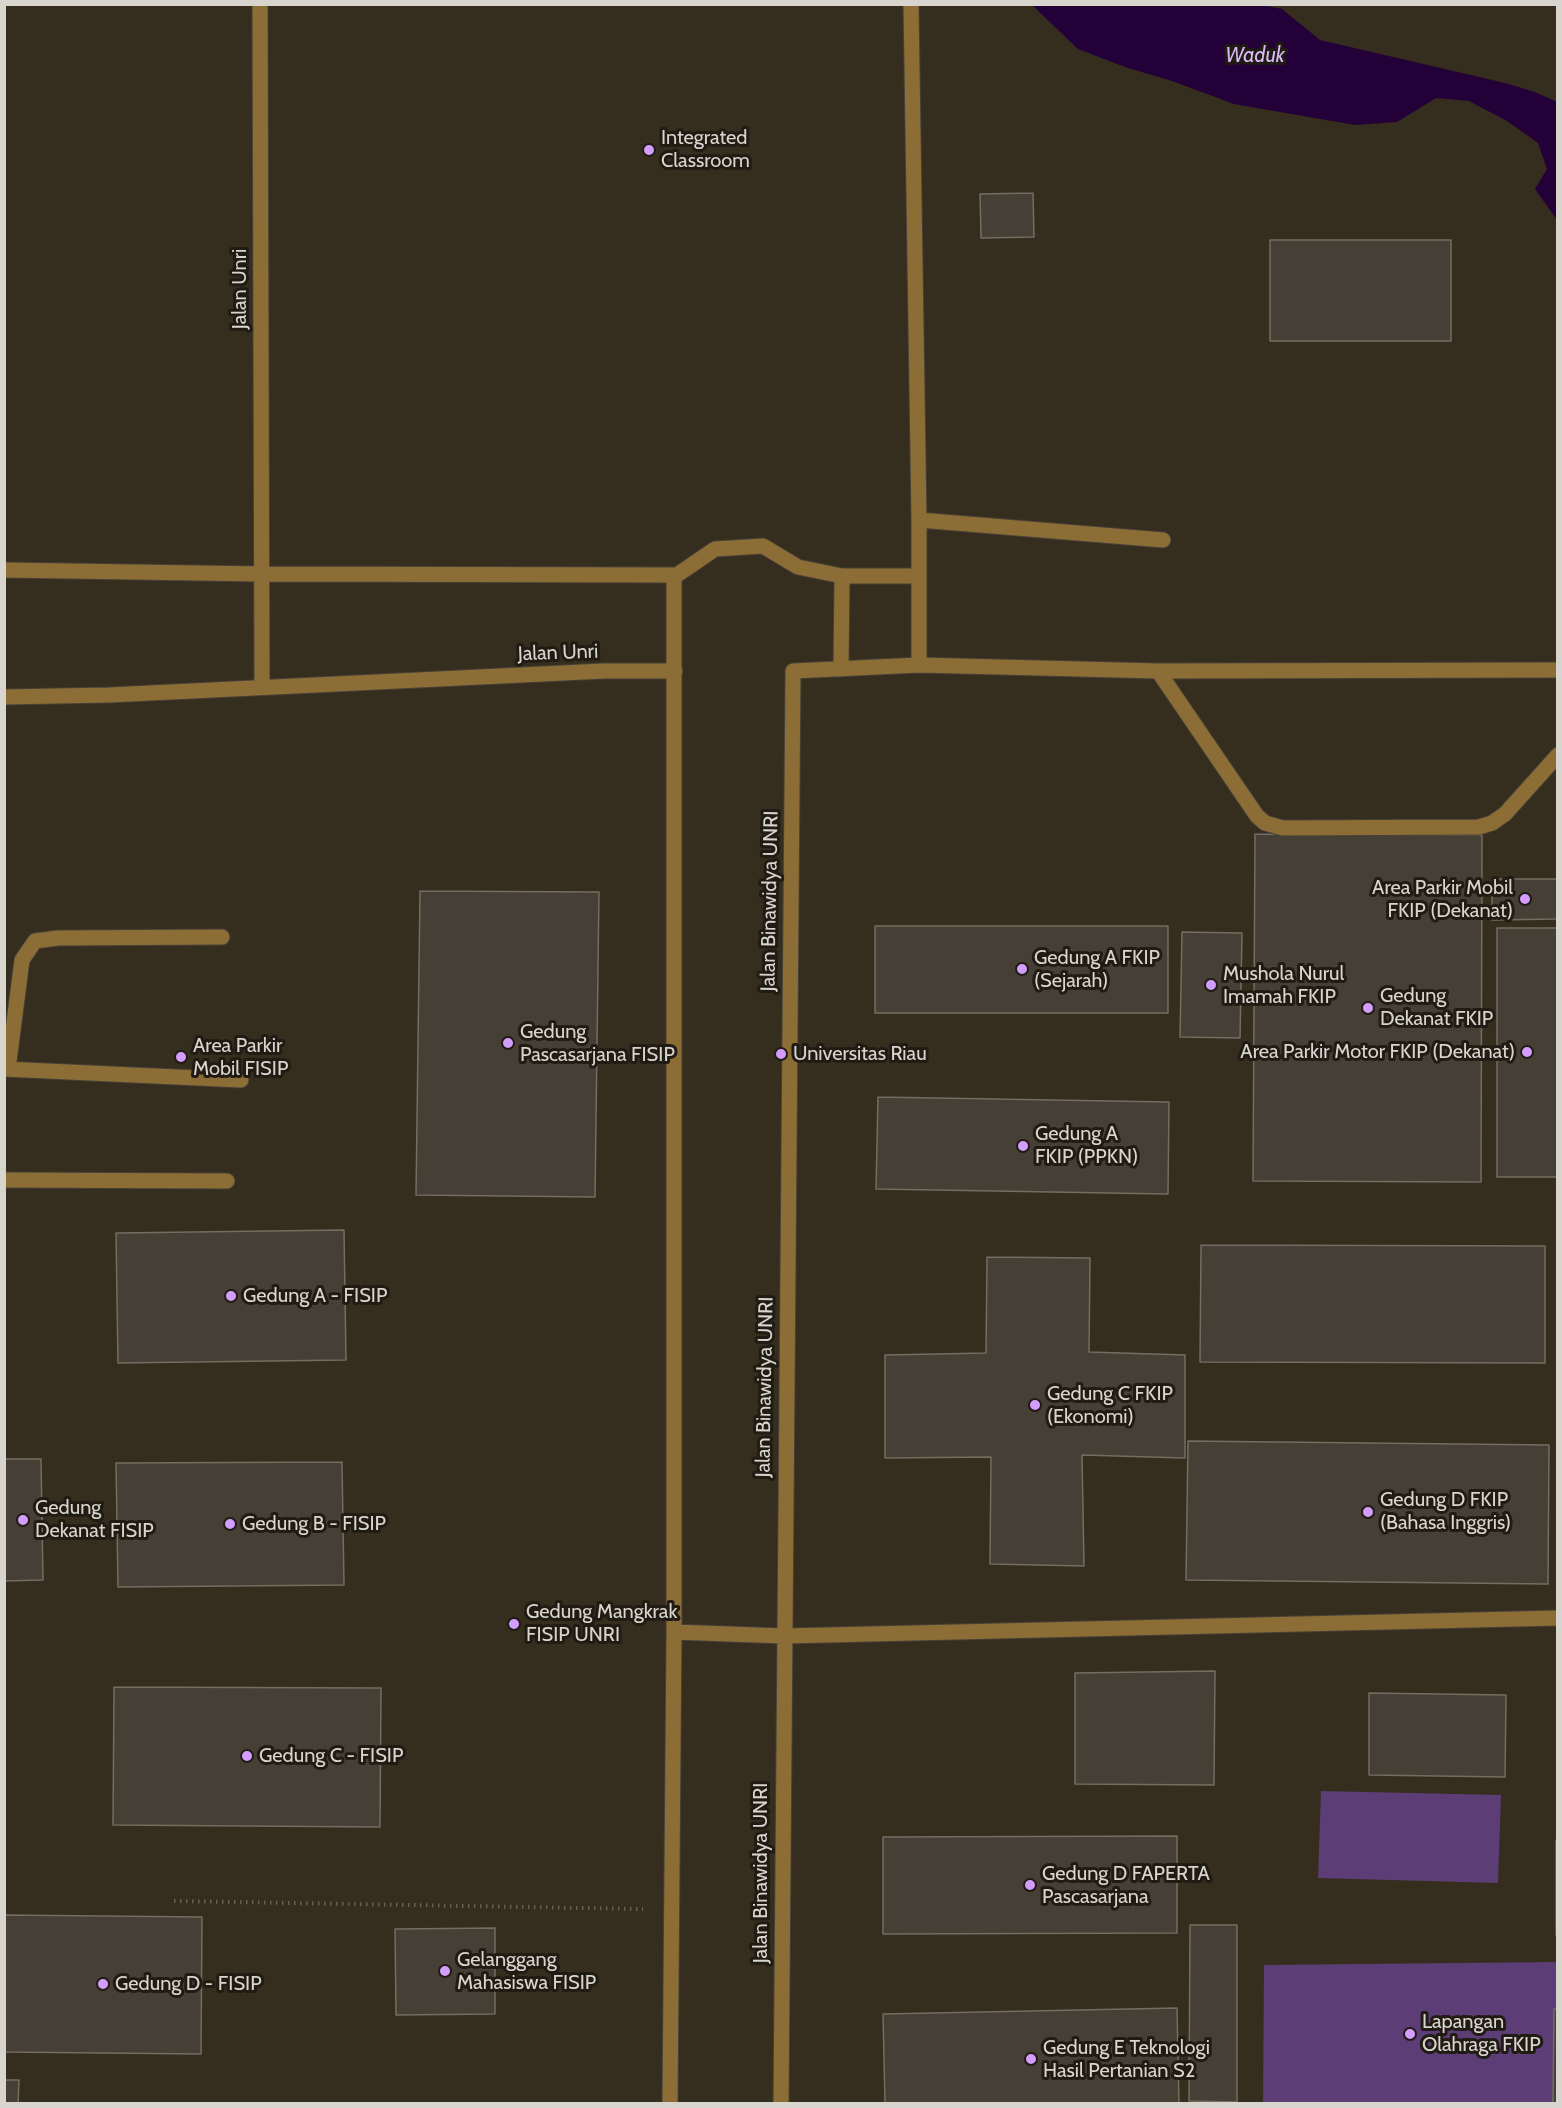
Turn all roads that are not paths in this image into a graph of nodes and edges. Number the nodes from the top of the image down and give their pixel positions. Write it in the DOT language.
graph roads {
  1 [pos="260,4"];
  2 [pos="911,4"];
  3 [pos="919,520"];
  4 [pos="1163,540"];
  5 [pos="4,570"];
  6 [pos="261,574"];
  7 [pos="676,575"];
  8 [pos="842,576"];
  9 [pos="919,576"];
  10 [pos="919,665"];
  11 [pos="841,669"];
  12 [pos="1557,670"];
  13 [pos="675,671"];
  14 [pos="1158,671"];
  15 [pos="262,687"];
  16 [pos="4,697"];
  17 [pos="1557,755"];
  18 [pos="222,937"];
  19 [pos="6,1069"];
  20 [pos="241,1080"];
  21 [pos="4,1180"];
  22 [pos="227,1181"];
  23 [pos="1557,1618"];
  24 [pos="674,1632"];
  25 [pos="784,1636"];
  26 [pos="670,2103"];
  27 [pos="781,2103"];
  1 -- 6 [label="lane, Jalan Unri"];
  2 -- 3 [label="lane"];
  3 -- 4 [label="lane"];
  3 -- 9 [label="lane"];
  5 -- 6 [label="lane"];
  6 -- 7 [label="lane"];
  6 -- 15 [label="lane, Jalan Unri"];
  7 -- 8 [label="lane"];
  7 -- 13 [label="lane"];
  8 -- 9 [label="lane"];
  8 -- 11 [label="lane"];
  9 -- 10 [label="lane"];
  10 -- 11 [label="lane"];
  10 -- 14 [label="lane"];
  11 -- 25 [label="lane, Jalan Binawidya UNRI"];
  12 -- 14 [label="lane"];
  13 -- 15 [label="lane, Jalan Unri"];
  13 -- 24 [label="lane"];
  14 -- 17 [label="lane"];
  15 -- 16 [label="lane, Jalan Unri"];
  18 -- 19 [label="lane"];
  19 -- 20 [label="lane"];
  21 -- 22 [label="lane"];
  23 -- 25 [label="lane"];
  24 -- 25 [label="lane"];
  24 -- 26 [label="lane"];
  25 -- 27 [label="lane, Jalan Binawidya UNRI"];
}
